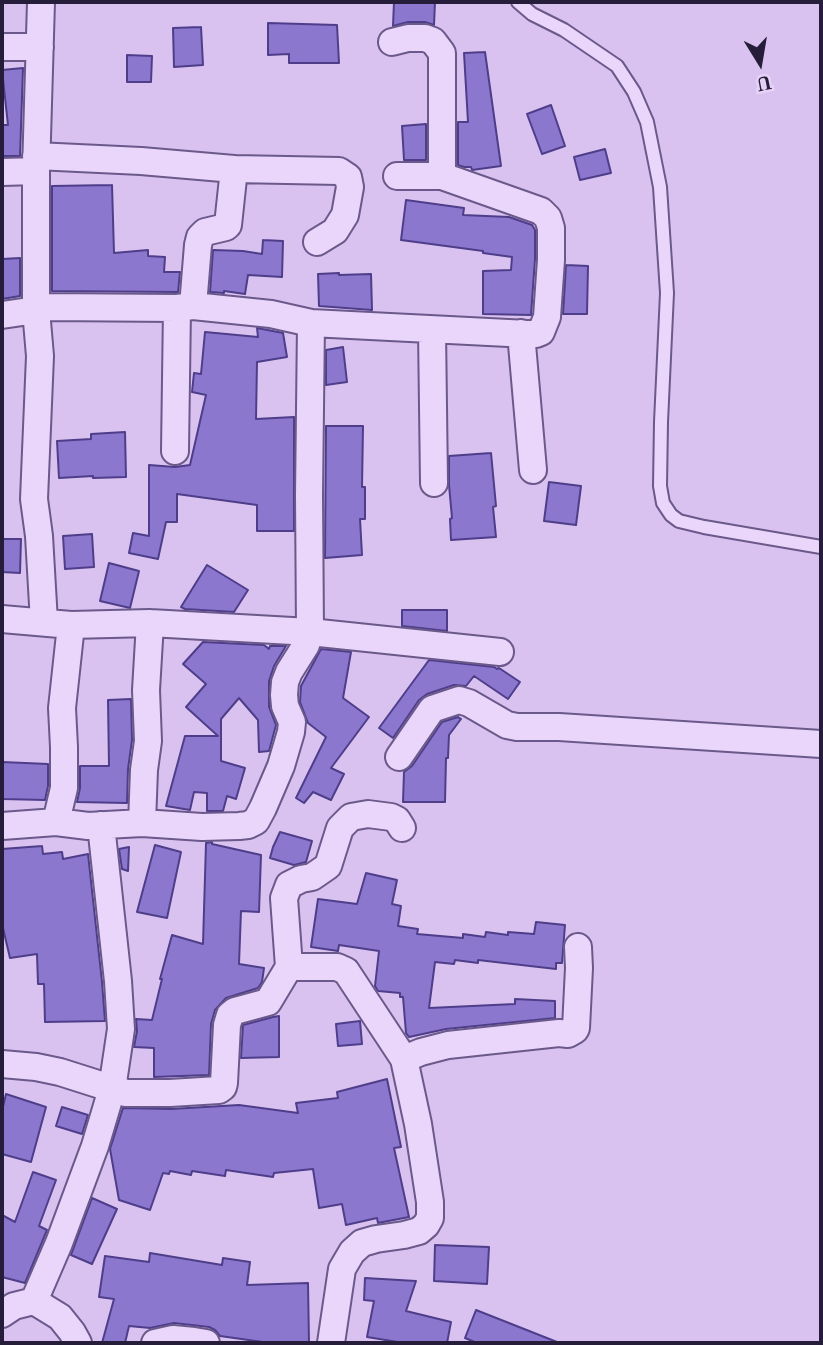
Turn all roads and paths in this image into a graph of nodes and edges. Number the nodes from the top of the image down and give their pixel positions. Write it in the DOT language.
graph roads {
  1 [pos="41,2"];
  2 [pos="518,2"];
  3 [pos="392,42"];
  4 [pos="2,47"];
  5 [pos="40,47"];
  6 [pos="36,164"];
  7 [pos="234,169"];
  8 [pos="2,172"];
  9 [pos="397,176"];
  10 [pos="442,176"];
  11 [pos="317,242"];
  12 [pos="185,307"];
  13 [pos="36,310"];
  14 [pos="2,314"];
  15 [pos="311,323"];
  16 [pos="432,330"];
  17 [pos="521,333"];
  18 [pos="174,451"];
  19 [pos="533,470"];
  20 [pos="434,483"];
  21 [pos="821,547"];
  22 [pos="2,619"];
  23 [pos="44,622"];
  24 [pos="150,623"];
  25 [pos="71,625"];
  26 [pos="310,632"];
  27 [pos="500,652"];
  28 [pos="821,744"];
  29 [pos="398,757"];
  30 [pos="56,822"];
  31 [pos="142,823"];
  32 [pos="101,825"];
  33 [pos="2,826"];
  34 [pos="402,828"];
  35 [pos="578,947"];
  36 [pos="289,967"];
  37 [pos="404,1059"];
  38 [pos="2,1064"];
  39 [pos="112,1089"];
  40 [pos="34,1301"];
  41 [pos="2,1314"];
  42 [pos="79,1343"];
  43 [pos="156,1343"];
  44 [pos="206,1343"];
  45 [pos="331,1343"];
  1 -- 5 [label="street"];
  2 -- 21 [label="lane"];
  3 -- 10 [label="street"];
  4 -- 5 [label="street"];
  5 -- 6 [label="street"];
  6 -- 7 [label="street"];
  6 -- 8 [label="street"];
  6 -- 13 [label="street"];
  7 -- 11 [label="street"];
  7 -- 12 [label="street"];
  9 -- 10 [label="street"];
  10 -- 17 [label="street"];
  12 -- 13 [label="street"];
  12 -- 15 [label="street"];
  12 -- 18 [label="street"];
  13 -- 14 [label="street"];
  13 -- 23 [label="street"];
  15 -- 16 [label="street"];
  15 -- 26 [label="street"];
  16 -- 17 [label="street"];
  16 -- 20 [label="street"];
  17 -- 19 [label="street"];
  22 -- 23 [label="street"];
  23 -- 25 [label="street"];
  24 -- 25 [label="street"];
  24 -- 26 [label="street"];
  24 -- 31 [label="street"];
  25 -- 30 [label="street"];
  26 -- 27 [label="street"];
  26 -- 31 [label="street"];
  28 -- 29 [label="street"];
  30 -- 32 [label="street"];
  30 -- 33 [label="street"];
  31 -- 32 [label="street"];
  32 -- 39 [label="street"];
  34 -- 36 [label="street"];
  35 -- 37 [label="street"];
  36 -- 37 [label="street"];
  36 -- 39 [label="street"];
  37 -- 45 [label="street"];
  38 -- 39 [label="street"];
  39 -- 40 [label="street"];
  40 -- 41 [label="street"];
  40 -- 42 [label="street"];
  43 -- 44 [label="street"];
}
